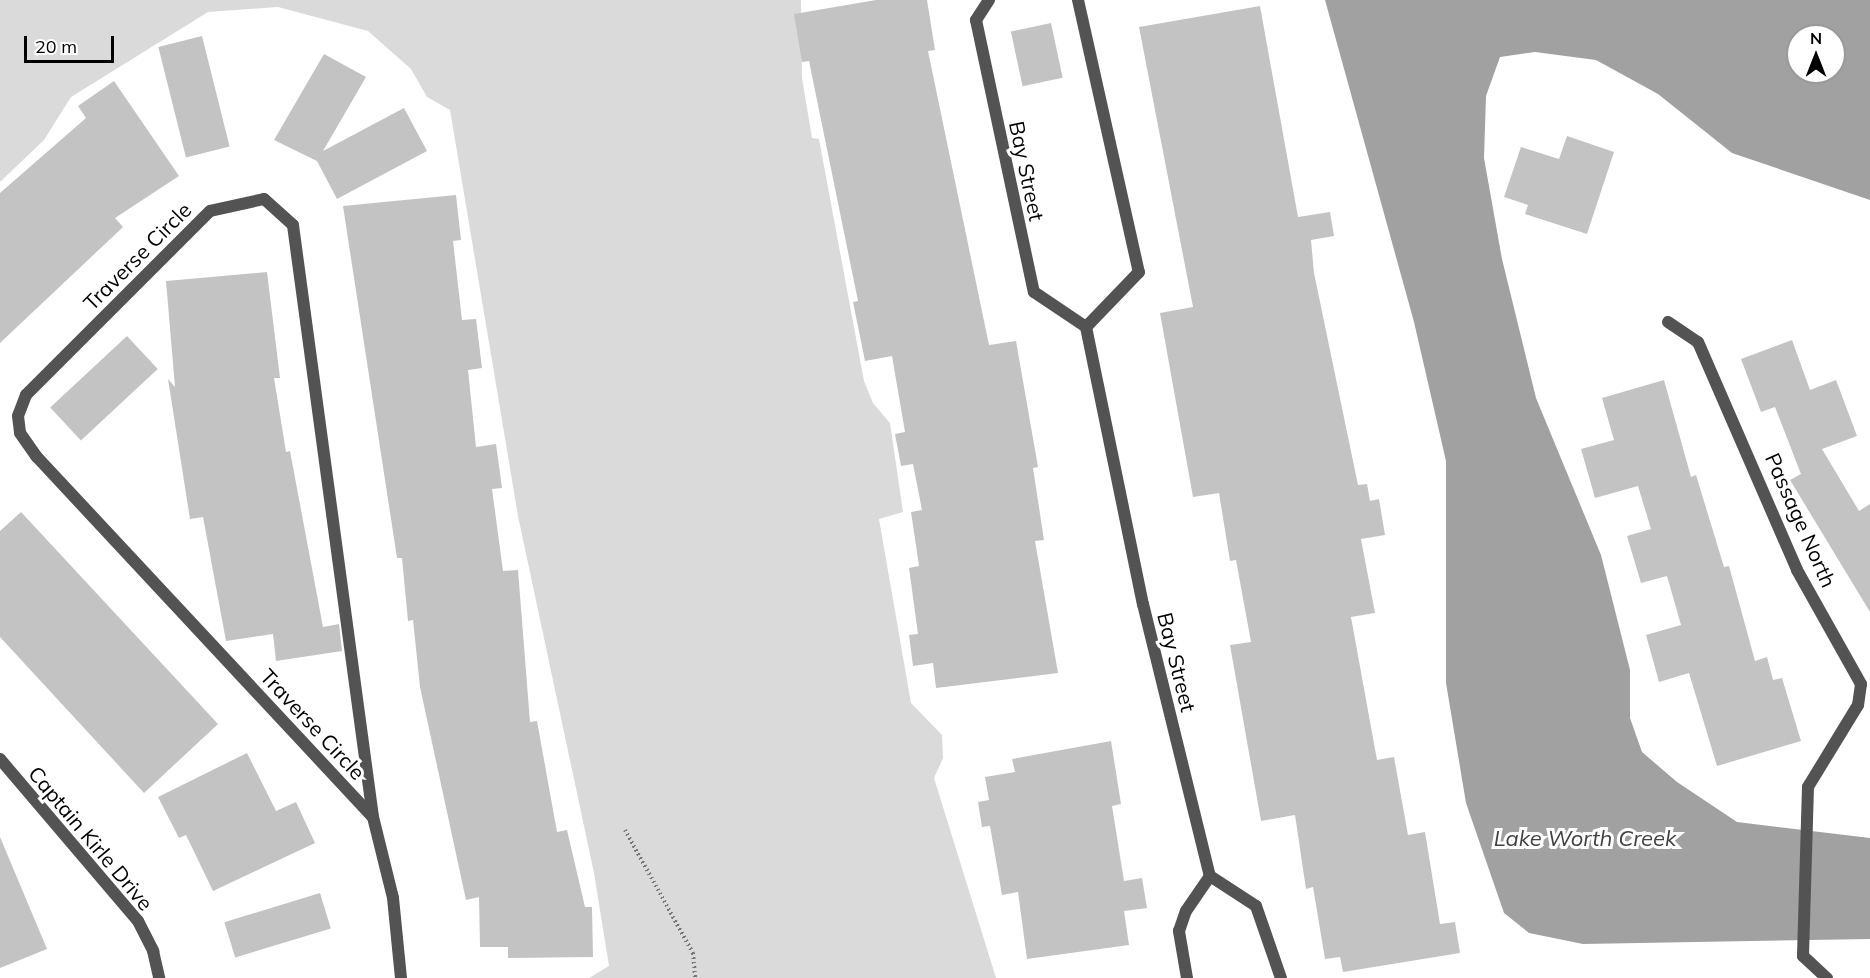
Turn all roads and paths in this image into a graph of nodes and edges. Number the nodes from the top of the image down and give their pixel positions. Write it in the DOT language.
graph roads {
  1 [pos="989,0"];
  2 [pos="1078,0"];
  3 [pos="1668,322"];
  4 [pos="1086,327"];
  5 [pos="0,759"];
  6 [pos="373,817"];
  7 [pos="625,830"];
  8 [pos="1210,876"];
  9 [pos="159,978"];
  10 [pos="401,978"];
  11 [pos="695,978"];
  12 [pos="1187,978"];
  13 [pos="1281,978"];
  14 [pos="1827,978"];
  1 -- 4 [label="street, Bay Street"];
  2 -- 4 [label="street"];
  3 -- 14 [label="street, Passage North"];
  4 -- 8 [label="street, Bay Street"];
  5 -- 9 [label="street, Captain Kirle Drive"];
  6 -- 6 [label="street, Traverse Circle"];
  6 -- 10 [label="street, Traverse Circle"];
  7 -- 11 [label="path"];
  8 -- 12 [label="street"];
  8 -- 13 [label="street"];
}
